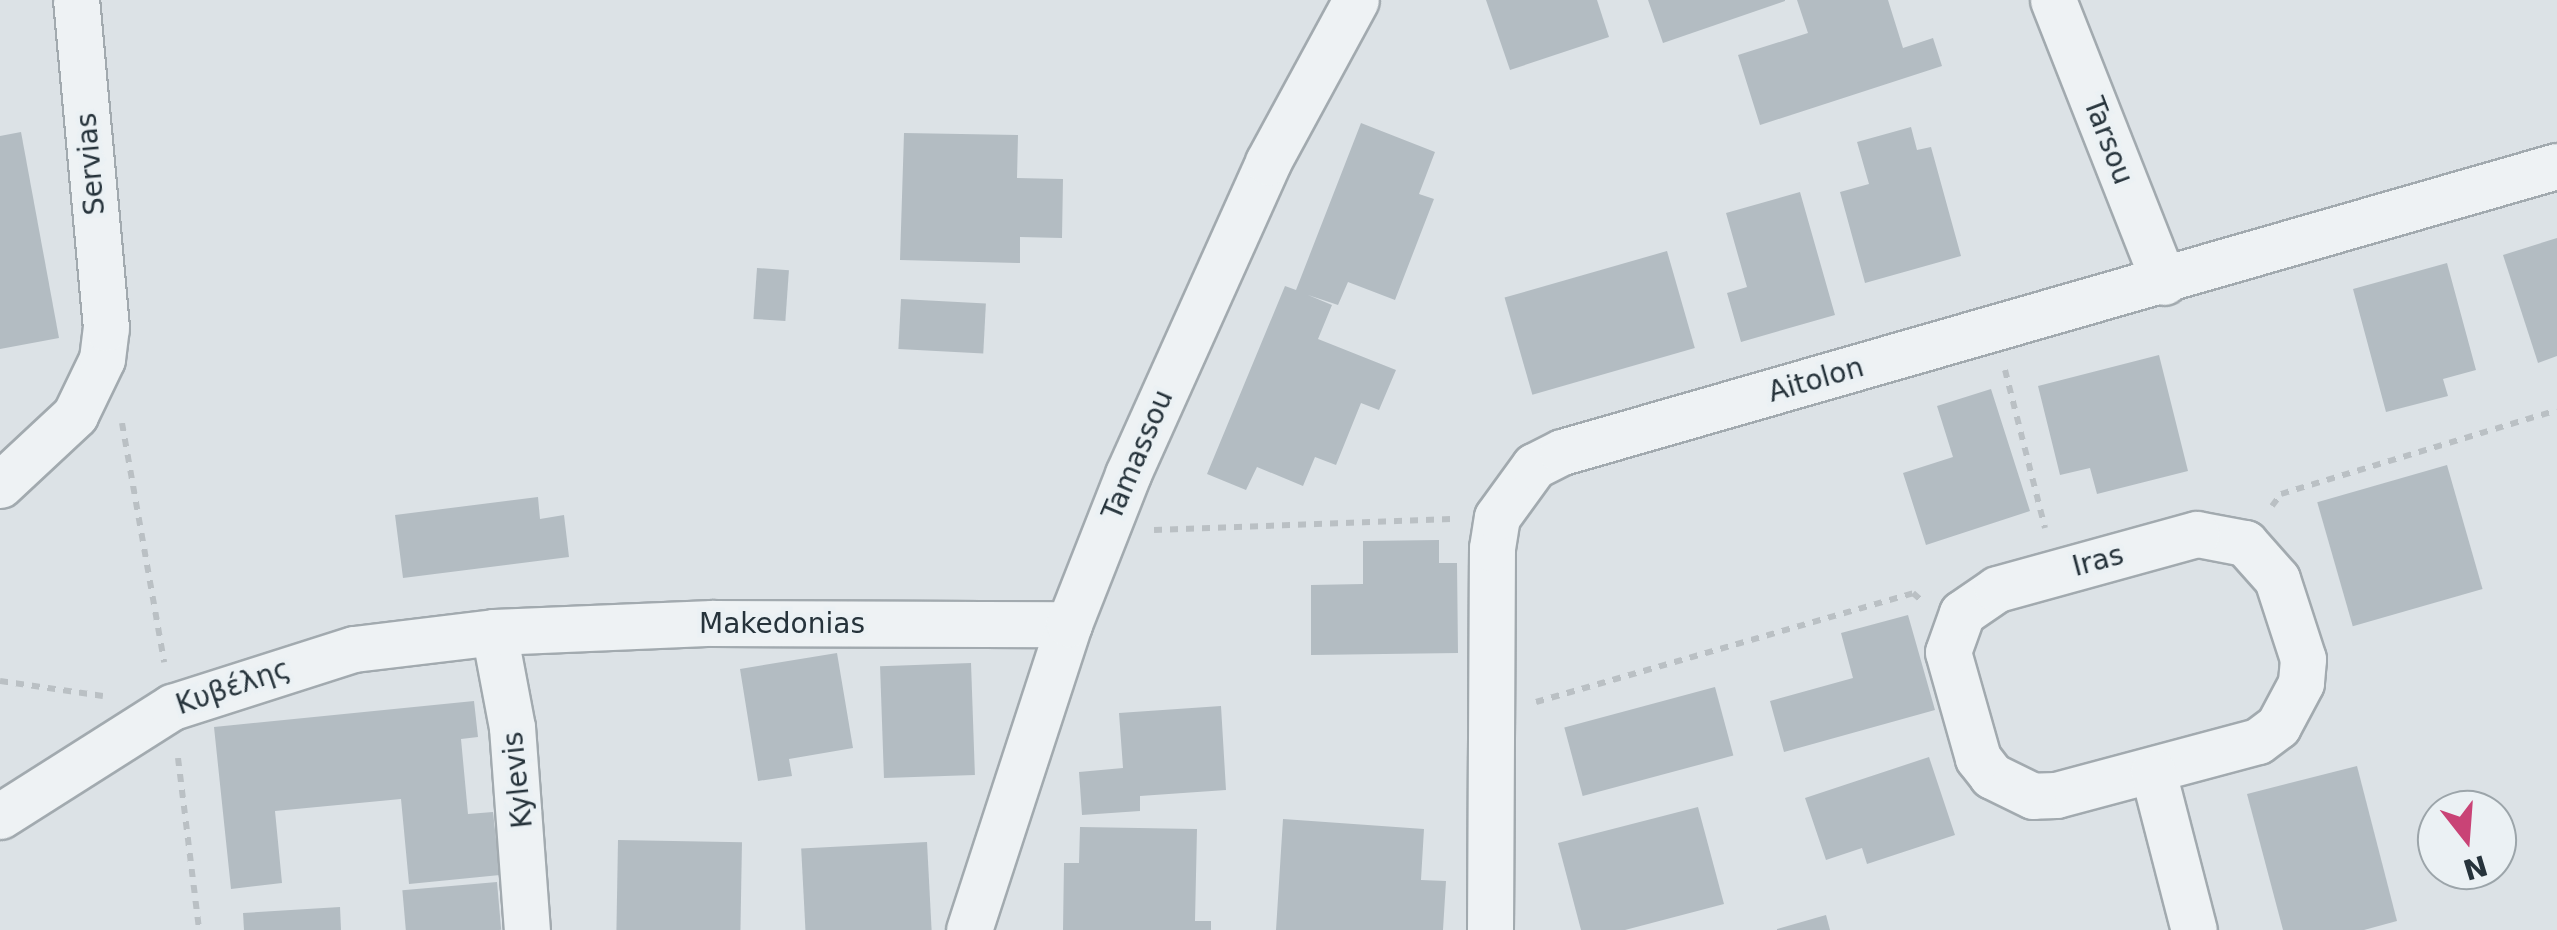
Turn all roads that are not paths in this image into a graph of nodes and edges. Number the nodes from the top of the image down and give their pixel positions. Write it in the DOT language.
graph roads {
  1 [pos="76,0"];
  2 [pos="1356,0"];
  3 [pos="2053,0"];
  4 [pos="2557,166"];
  5 [pos="2164,282"];
  6 [pos="0,486"];
  7 [pos="1069,624"];
  8 [pos="494,632"];
  9 [pos="2153,772"];
  10 [pos="0,816"];
  11 [pos="527,930"];
  12 [pos="969,930"];
  13 [pos="1490,930"];
  14 [pos="2194,930"];
  1 -- 6 [label="street, Servias"];
  2 -- 7 [label="street, Tamassou"];
  3 -- 5 [label="street, Tarsou"];
  4 -- 5 [label="street, Aitolon"];
  5 -- 13 [label="street, Aitolon"];
  7 -- 8 [label="street, Makedonias"];
  7 -- 12 [label="street, Tamassou"];
  8 -- 10 [label="street, Κυβέλης"];
  8 -- 11 [label="street, Kylevis"];
  9 -- 9 [label="street, Iras"];
  9 -- 14 [label="street"];
}
